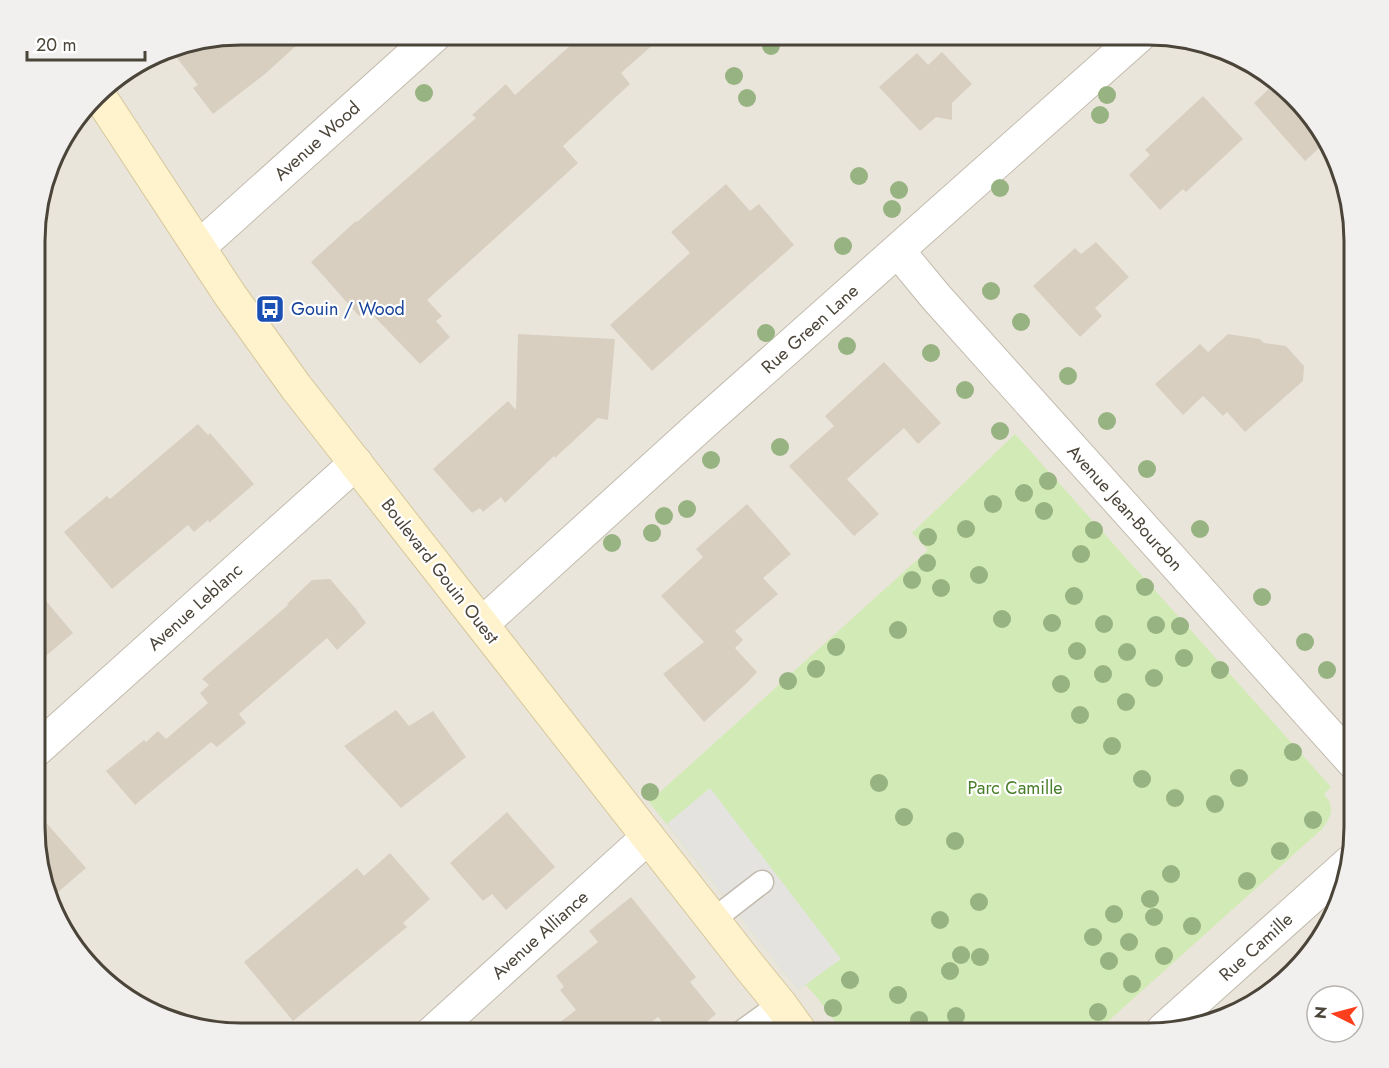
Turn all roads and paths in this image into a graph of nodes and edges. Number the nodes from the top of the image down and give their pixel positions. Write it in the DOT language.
graph roads {
  1 [pos="424,45"];
  2 [pos="1129,45"];
  3 [pos="103,101"];
  4 [pos="199,247"];
  5 [pos="898,250"];
  6 [pos="356,463"];
  7 [pos="482,624"];
  8 [pos="45,742"];
  9 [pos="1344,752"];
  10 [pos="648,837"];
  11 [pos="1338,873"];
  12 [pos="762,882"];
  13 [pos="713,920"];
  14 [pos="780,1004"];
  15 [pos="1173,1021"];
  16 [pos="443,1023"];
  17 [pos="754,1023"];
  18 [pos="794,1023"];
  1 -- 4 [label="street, Avenue Wood"];
  2 -- 5 [label="street, Rue Green Lane"];
  3 -- 4 [label="street, Boulevard Gouin Ouest"];
  4 -- 6 [label="street, Boulevard Gouin Ouest"];
  5 -- 7 [label="street, Rue Green Lane"];
  5 -- 9 [label="street, Avenue Jean-Bourdon"];
  6 -- 7 [label="street, Boulevard Gouin Ouest"];
  6 -- 8 [label="street, Avenue Leblanc"];
  7 -- 10 [label="street, Boulevard Gouin Ouest"];
  10 -- 13 [label="street, Boulevard Gouin Ouest"];
  10 -- 16 [label="street, Avenue Alliance"];
  11 -- 15 [label="street, Rue Camille"];
  12 -- 13 [label="lane"];
  13 -- 14 [label="street, Boulevard Gouin Ouest"];
  14 -- 17 [label="lane"];
  14 -- 18 [label="street, Boulevard Gouin Ouest"];
}
